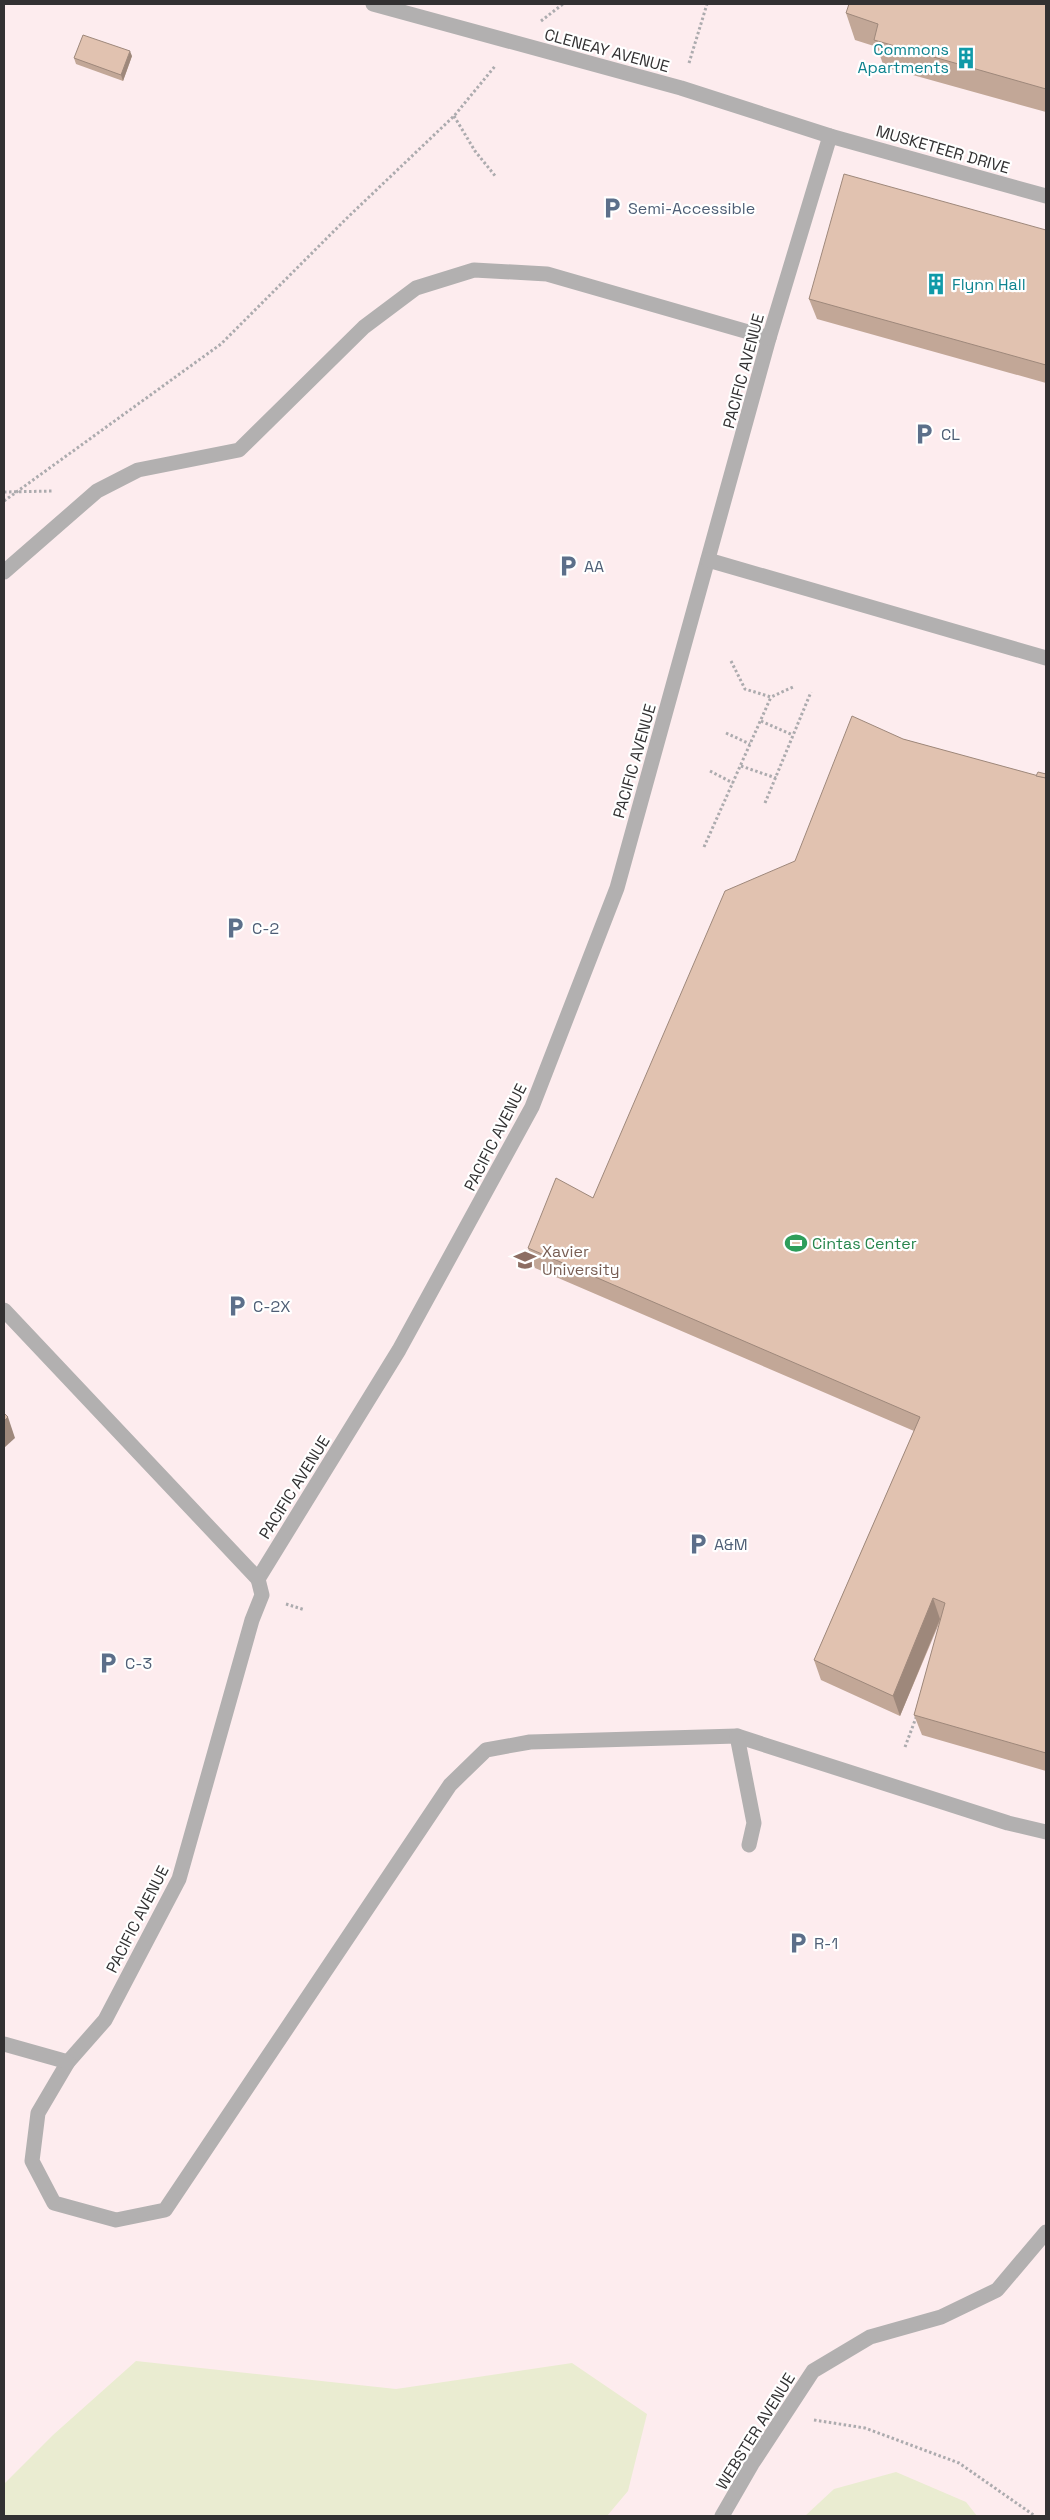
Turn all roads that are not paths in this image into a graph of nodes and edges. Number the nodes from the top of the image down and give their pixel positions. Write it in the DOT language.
graph roads {
  1 [pos="373,4"];
  2 [pos="830,136"];
  3 [pos="1046,196"];
  4 [pos="769,338"];
  5 [pos="708,560"];
  6 [pos="4,572"];
  7 [pos="1046,658"];
  8 [pos="4,1310"];
  9 [pos="258,1579"];
  10 [pos="737,1736"];
  11 [pos="1046,1832"];
  12 [pos="749,1846"];
  13 [pos="4,2044"];
  14 [pos="68,2062"];
  15 [pos="1046,2231"];
  16 [pos="722,2516"];
  1 -- 2 [label="street, CLENEAY AVENUE"];
  2 -- 3 [label="street, MUSKETEER DRIVE"];
  2 -- 4 [label="street, PACIFIC AVENUE"];
  4 -- 5 [label="street, PACIFIC AVENUE"];
  4 -- 6 [label="street"];
  5 -- 7 [label="street"];
  5 -- 9 [label="street, PACIFIC AVENUE"];
  8 -- 9 [label="street"];
  9 -- 14 [label="street, PACIFIC AVENUE"];
  10 -- 11 [label="street, PACIFIC AVENUE"];
  10 -- 12 [label="street"];
  10 -- 14 [label="street, PACIFIC AVENUE"];
  13 -- 14 [label="street"];
  15 -- 16 [label="street, WEBSTER AVENUE"];
}
